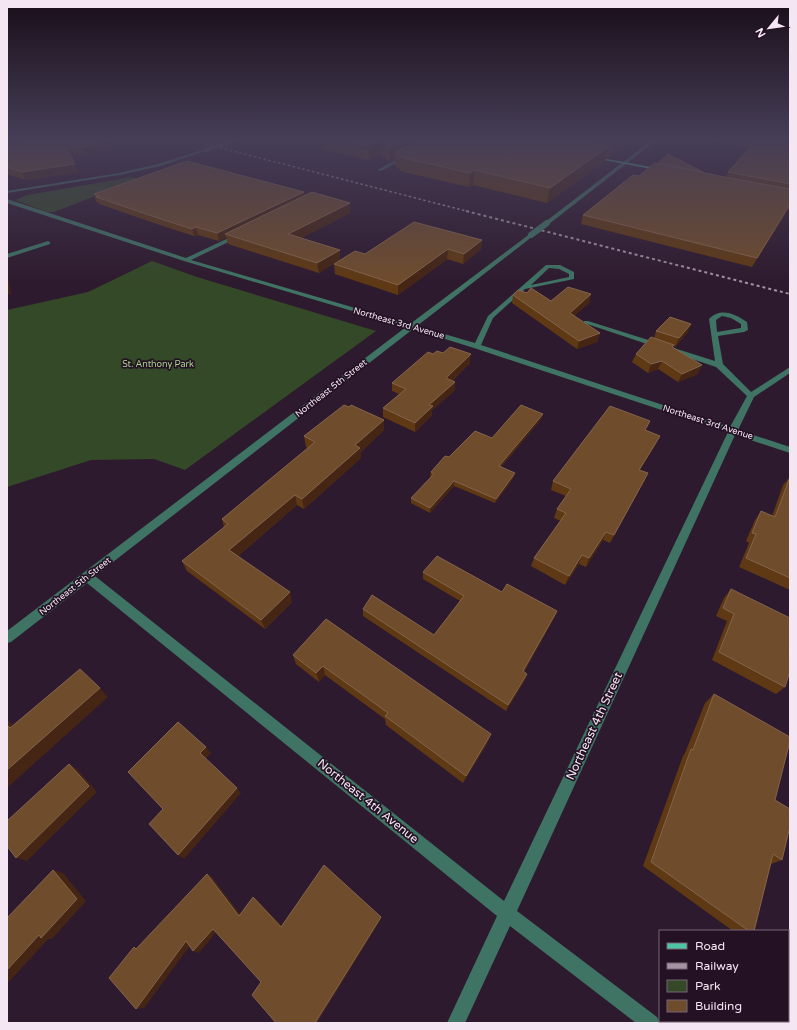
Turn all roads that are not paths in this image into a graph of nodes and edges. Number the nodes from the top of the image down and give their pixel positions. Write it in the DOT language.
graph roads {
  1 [pos="38,187"];
  2 [pos="593,187"];
  3 [pos="7,192"];
  4 [pos="7,201"];
  5 [pos="246,232"];
  6 [pos="48,243"];
  7 [pos="7,256"];
  8 [pos="186,260"];
  9 [pos="523,288"];
  10 [pos="586,322"];
  11 [pos="412,326"];
  12 [pos="716,334"];
  13 [pos="477,346"];
  14 [pos="719,365"];
  15 [pos="790,369"];
  16 [pos="750,396"];
  17 [pos="733,430"];
  18 [pos="790,450"];
  19 [pos="87,576"];
  20 [pos="7,638"];
  21 [pos="506,913"];
  22 [pos="456,1023"];
  23 [pos="651,1023"];
  1 -- 3 [label="street, bridge"];
  2 -- 11 [label="street, Northeast 5th Street, bridge"];
  4 -- 8 [label="street, Northeast 3rd Avenue"];
  5 -- 8 [label="street"];
  6 -- 7 [label="street"];
  8 -- 11 [label="street, Northeast 3rd Avenue"];
  9 -- 9 [label="street"];
  9 -- 13 [label="street"];
  10 -- 14 [label="street"];
  11 -- 13 [label="street, Northeast 3rd Avenue"];
  11 -- 19 [label="street, Northeast 5th Street"];
  12 -- 12 [label="street"];
  12 -- 14 [label="street"];
  13 -- 17 [label="street, Northeast 3rd Avenue"];
  14 -- 16 [label="street"];
  15 -- 16 [label="street"];
  16 -- 17 [label="street, Northeast 4th Street"];
  17 -- 18 [label="street, Northeast 3rd Avenue"];
  17 -- 21 [label="street, Northeast 4th Street"];
  19 -- 20 [label="street, Northeast 5th Street"];
  19 -- 21 [label="street, Northeast 4th Avenue"];
  21 -- 22 [label="street, Northeast 4th Street"];
  21 -- 23 [label="street, Northeast 4th Avenue"];
}
